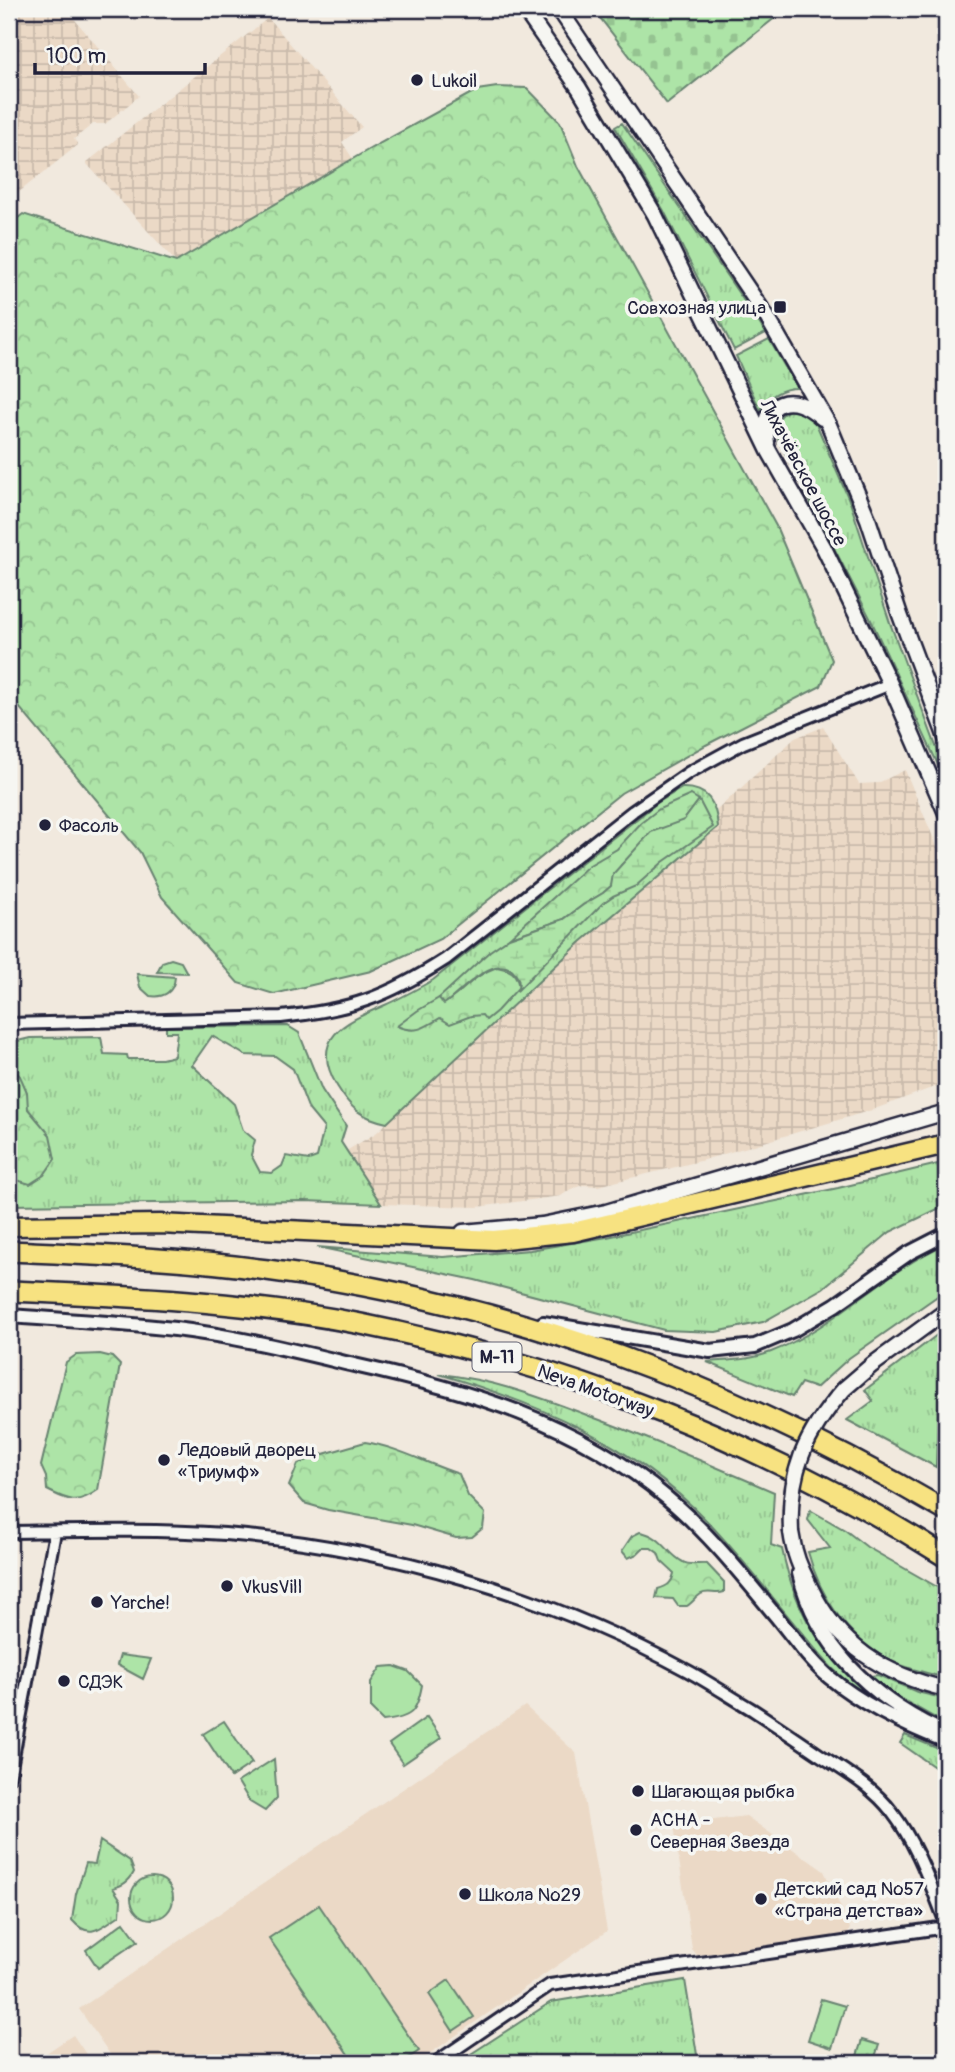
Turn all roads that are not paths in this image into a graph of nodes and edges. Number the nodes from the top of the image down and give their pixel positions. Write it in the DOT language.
graph roads {
  1 [pos="524,9"];
  2 [pos="559,9"];
  3 [pos="828,425"];
  4 [pos="769,451"];
  5 [pos="890,684"];
  6 [pos="946,738"];
  7 [pos="946,813"];
  8 [pos="9,1024"];
  9 [pos="946,1112"];
  10 [pos="946,1144"];
  11 [pos="9,1226"];
  12 [pos="946,1234"];
  13 [pos="418,1236"];
  14 [pos="9,1251"];
  15 [pos="9,1291"];
  16 [pos="946,1311"];
  17 [pos="9,1316"];
  18 [pos="502,1317"];
  19 [pos="946,1511"];
  20 [pos="9,1532"];
  21 [pos="55,1532"];
  22 [pos="946,1557"];
  23 [pos="796,1559"];
  24 [pos="946,1689"];
  25 [pos="946,1734"];
  26 [pos="13,1736"];
  27 [pos="946,1741"];
  28 [pos="9,1778"];
  29 [pos="946,1925"];
  30 [pos="435,2063"];
  1 -- 4 [label="main road, Лихачёвское шоссе"];
  2 -- 3 [label="main road, Лихачёвское шоссе"];
  3 -- 4 [label="main road"];
  3 -- 6 [label="main road, Лихачёвское шоссе"];
  4 -- 5 [label="main road, Лихачёвское шоссе"];
  5 -- 7 [label="main road, Лихачёвское шоссе"];
  5 -- 8 [label="street"];
  9 -- 13 [label="main road"];
  10 -- 13 [label="highway"];
  11 -- 13 [label="highway"];
  12 -- 18 [label="street"];
  14 -- 18 [label="highway, Neva Motorway / М-11"];
  15 -- 22 [label="highway, Neva Motorway / М-11"];
  16 -- 23 [label="main road, bridge"];
  17 -- 27 [label="street"];
  18 -- 19 [label="highway, Neva Motorway / М-11"];
  20 -- 21 [label="street"];
  21 -- 26 [label="street"];
  21 -- 29 [label="street"];
  23 -- 24 [label="main road"];
  23 -- 25 [label="street"];
  26 -- 28 [label="street"];
  29 -- 30 [label="street"];
}
